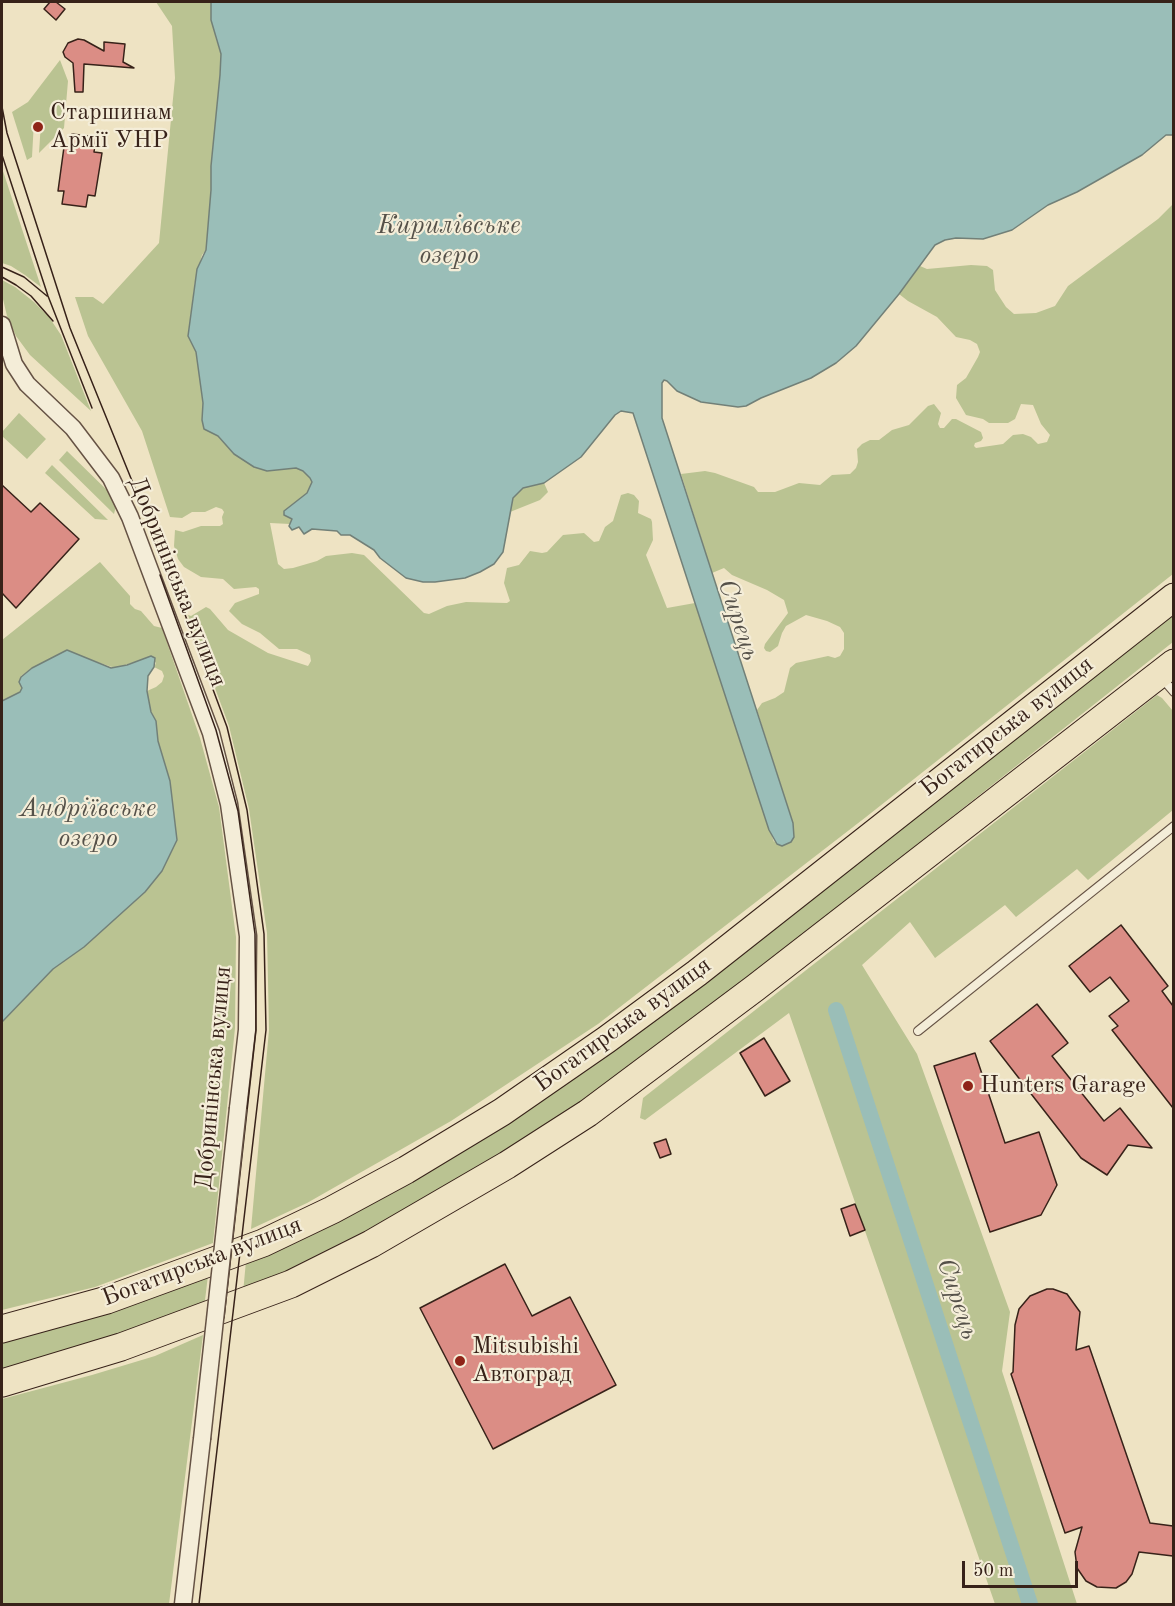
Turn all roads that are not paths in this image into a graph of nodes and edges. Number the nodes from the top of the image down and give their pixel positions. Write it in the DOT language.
graph roads {
  1 [pos="2,325"];
  2 [pos="1173,597"];
  3 [pos="1168,676"];
  4 [pos="1173,826"];
  5 [pos="918,1031"];
  6 [pos="2,1329"];
  7 [pos="2,1383"];
  8 [pos="183,1605"];
  1 -- 8 [label="street, Добринінська вулиця, bridge"];
  2 -- 6 [label="main road, Богатирська вулиця"];
  3 -- 7 [label="main road, Богатирська вулиця"];
  4 -- 5 [label="lane"];
}
